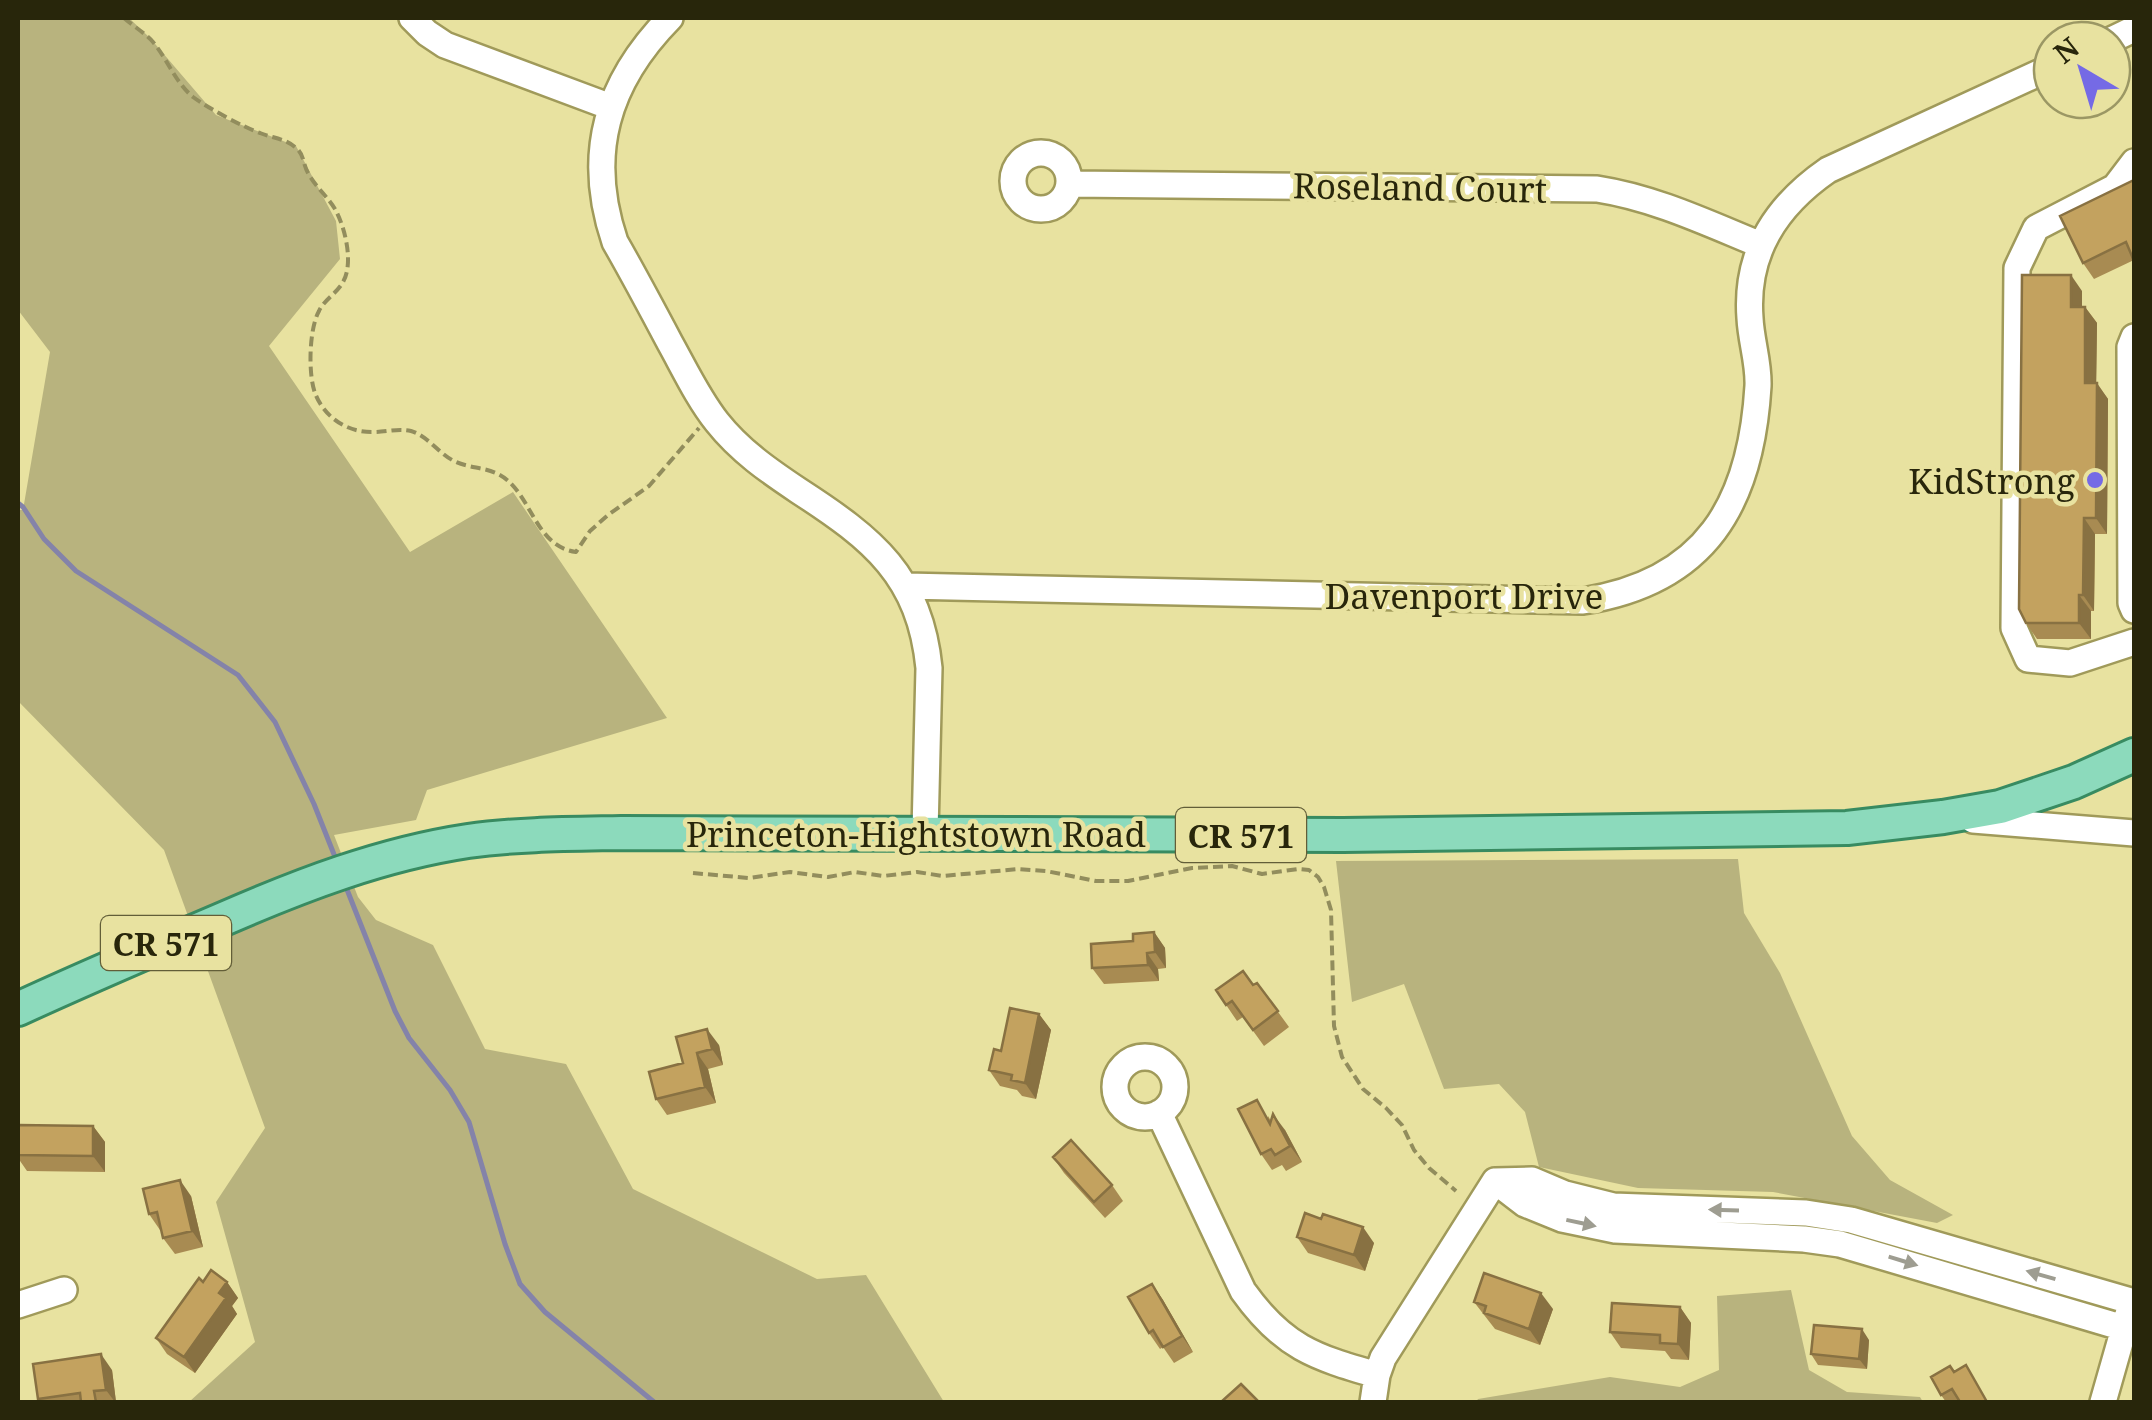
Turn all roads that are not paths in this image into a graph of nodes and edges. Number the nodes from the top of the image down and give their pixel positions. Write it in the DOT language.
graph roads {
  1 [pos="412,18"];
  2 [pos="670,18"];
  3 [pos="2032,76"];
  4 [pos="612,107"];
  5 [pos="2134,162"];
  6 [pos="1069,184"];
  7 [pos="1761,245"];
  8 [pos="2134,337"];
  9 [pos="906,586"];
  10 [pos="2134,610"];
  11 [pos="2134,642"];
  12 [pos="2132,753"];
  13 [pos="1944,818"];
  14 [pos="925,832"];
  15 [pos="2134,833"];
  16 [pos="18,1009"];
  17 [pos="1159,1113"];
  18 [pos="1495,1181"];
  19 [pos="64,1290"];
  20 [pos="2133,1302"];
  21 [pos="18,1305"];
  22 [pos="2129,1329"];
  23 [pos="1377,1375"];
  24 [pos="1373,1402"];
  25 [pos="2103,1402"];
  1 -- 4 [label="street"];
  2 -- 4 [label="street"];
  3 -- 7 [label="street, Davenport Drive"];
  4 -- 9 [label="street"];
  5 -- 11 [label="street"];
  6 -- 7 [label="street, Roseland Court"];
  7 -- 9 [label="street, Davenport Drive"];
  8 -- 10 [label="street"];
  9 -- 14 [label="street"];
  12 -- 13 [label="main road, Princeton-Hightstown Road / CR 571"];
  13 -- 14 [label="main road, Princeton-Hightstown Road / CR 571"];
  13 -- 15 [label="street"];
  14 -- 16 [label="main road, Princeton-Hightstown Road / CR 571"];
  17 -- 23 [label="street"];
  20 -- 18 [label="street, one-way"];
  18 -- 22 [label="street, one-way"];
  18 -- 23 [label="street"];
  19 -- 21 [label="street"];
  20 -- 22 [label="street"];
  22 -- 25 [label="street"];
  23 -- 24 [label="street"];
}
